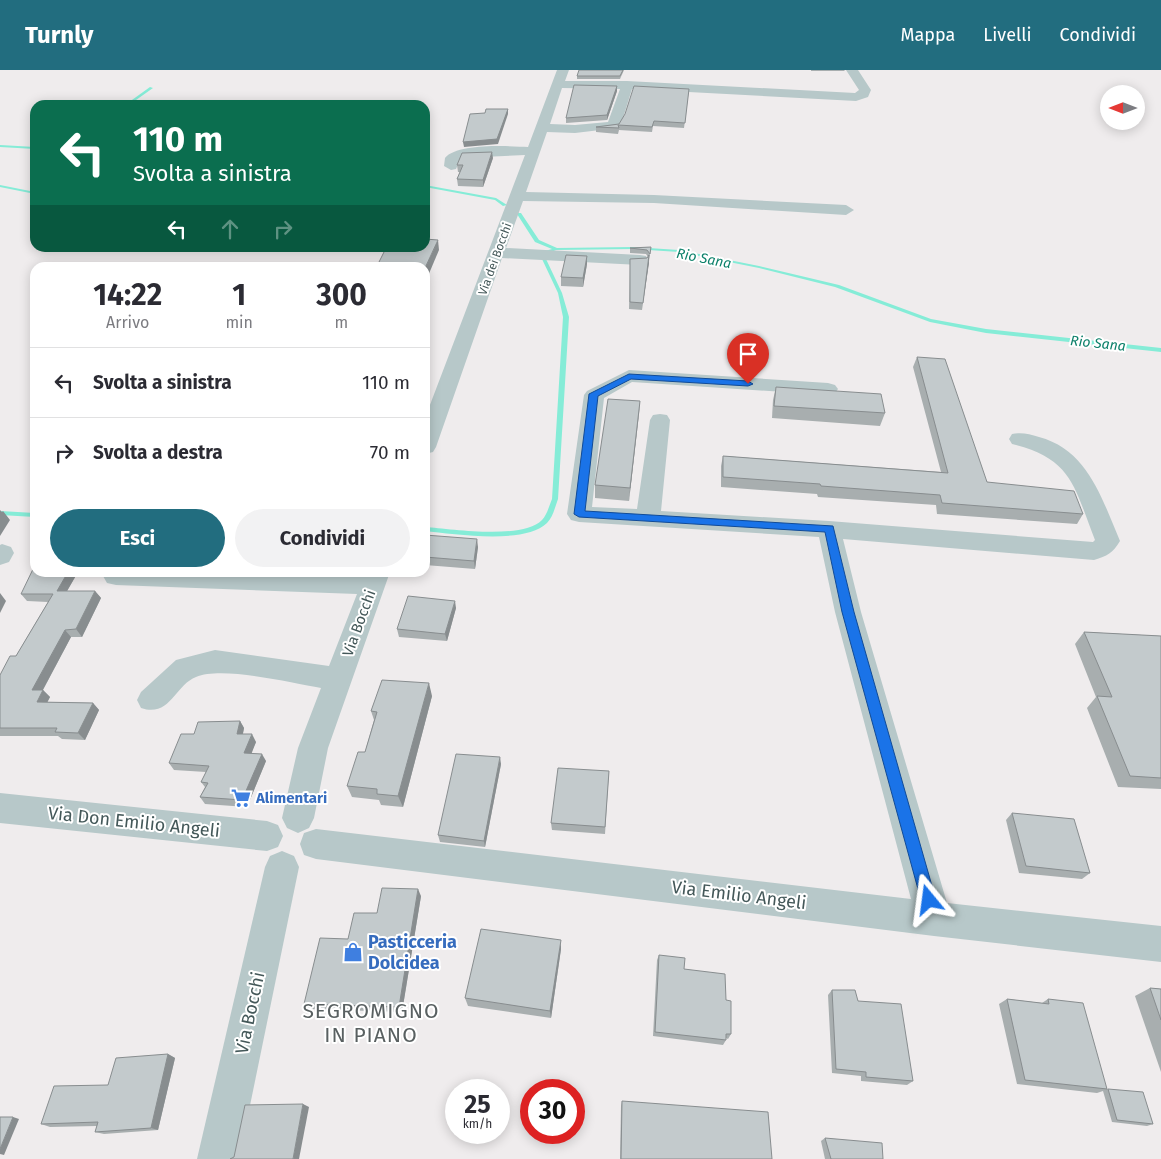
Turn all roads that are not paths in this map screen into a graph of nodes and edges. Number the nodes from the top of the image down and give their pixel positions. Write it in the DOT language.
graph roads {
  1 [pos="852,70"];
  2 [pos="561,77"];
  3 [pos="627,85"];
  4 [pos="542,128"];
  5 [pos="534,151"];
  6 [pos="451,166"];
  7 [pos="518,196"];
  8 [pos="846,210"];
  9 [pos="498,253"];
  10 [pos="640,260"];
  11 [pos="828,389"];
  12 [pos="660,420"];
  13 [pos="430,434"];
  14 [pos="1020,439"];
  15 [pos="648,518"];
  16 [pos="829,529"];
  17 [pos="202,577"];
  18 [pos="375,579"];
  19 [pos="338,678"];
  20 [pos="151,700"];
  21 [pos="0,808"];
  22 [pos="307,831"];
  23 [pos="275,852"];
  24 [pos="934,919"];
  25 [pos="1161,944"];
  26 [pos="218,1159"];
  1 -- 3 [label="street"];
  2 -- 3 [label="street"];
  2 -- 4 [label="street, Via dei Bocchi"];
  3 -- 4 [label="street"];
  4 -- 5 [label="street, Via dei Bocchi"];
  5 -- 6 [label="street"];
  5 -- 7 [label="street, Via dei Bocchi"];
  7 -- 8 [label="street"];
  7 -- 9 [label="street, Via dei Bocchi"];
  9 -- 10 [label="street"];
  9 -- 13 [label="street, Via dei Bocchi"];
  11 -- 15 [label="street"];
  12 -- 15 [label="street"];
  14 -- 16 [label="street"];
  15 -- 16 [label="street"];
  16 -- 24 [label="street"];
  17 -- 18 [label="street"];
  18 -- 19 [label="street, Via Bocchi"];
  19 -- 20 [label="street"];
  19 -- 22 [label="street, Via Bocchi"];
  21 -- 23 [label="street, Via Don Emilio Angeli"];
  22 -- 23 [label="street"];
  22 -- 23 [label="street"];
  22 -- 24 [label="street, Via Emilio Angeli"];
  23 -- 26 [label="street, Via Bocchi"];
  24 -- 25 [label="street, Via Emilio Angeli"];
}
